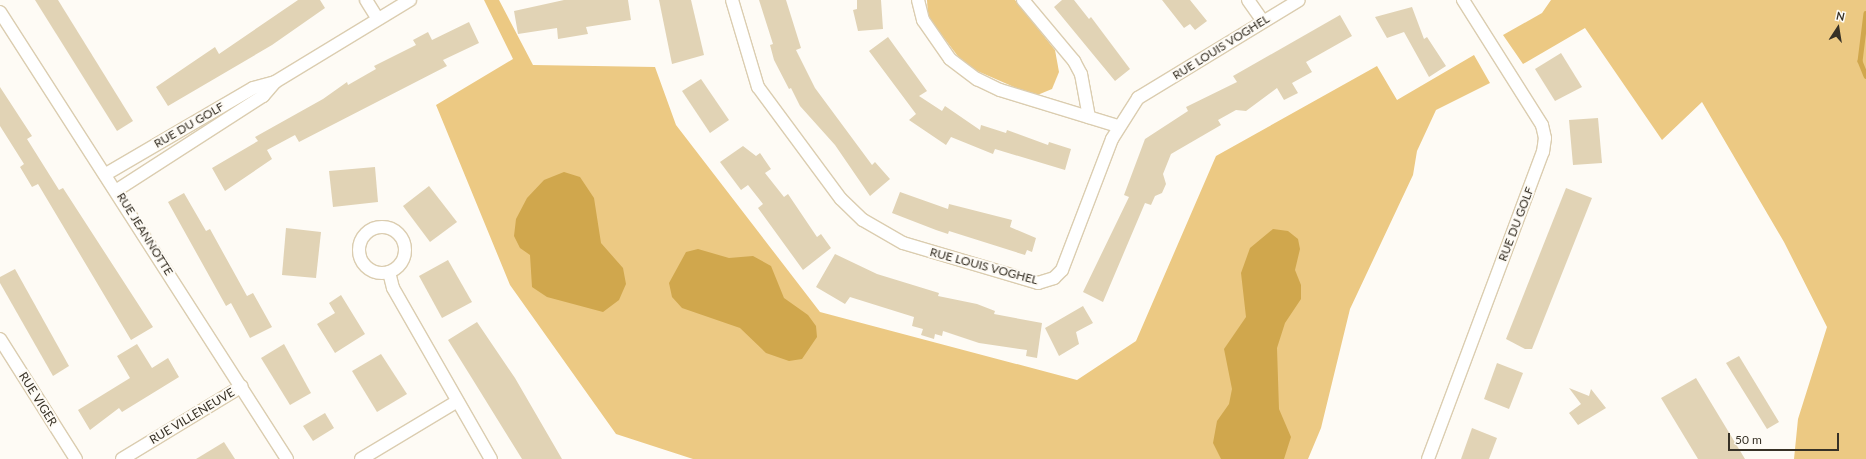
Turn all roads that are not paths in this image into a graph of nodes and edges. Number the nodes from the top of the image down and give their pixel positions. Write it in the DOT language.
graph roads {
  1 [pos="366,0"];
  2 [pos="410,0"];
  3 [pos="732,0"];
  4 [pos="918,0"];
  5 [pos="1023,0"];
  6 [pos="1248,0"];
  7 [pos="1299,0"];
  8 [pos="1463,0"];
  9 [pos="0,12"];
  10 [pos="378,19"];
  11 [pos="1262,20"];
  12 [pos="274,82"];
  13 [pos="1089,117"];
  14 [pos="1118,126"];
  15 [pos="106,174"];
  16 [pos="117,190"];
  17 [pos="389,272"];
  18 [pos="0,339"];
  19 [pos="242,386"];
  20 [pos="456,402"];
  21 [pos="76,459"];
  22 [pos="122,459"];
  23 [pos="287,459"];
  24 [pos="361,459"];
  25 [pos="491,459"];
  26 [pos="1428,459"];
  1 -- 10 [label="street"];
  2 -- 10 [label="street, RUE DU GOLF"];
  3 -- 14 [label="street, RUE LOUIS VOGHEL"];
  4 -- 13 [label="street"];
  5 -- 13 [label="street"];
  6 -- 11 [label="street"];
  7 -- 11 [label="street, RUE LOUIS VOGHEL"];
  8 -- 26 [label="street, RUE DU GOLF"];
  9 -- 15 [label="street, RUE JEANNOTTE"];
  10 -- 12 [label="street, RUE DU GOLF"];
  11 -- 14 [label="street, RUE LOUIS VOGHEL"];
  12 -- 15 [label="street, RUE DU GOLF"];
  12 -- 16 [label="street, RUE DU GOLF"];
  13 -- 14 [label="street"];
  15 -- 16 [label="street, RUE JEANNOTTE"];
  16 -- 19 [label="street, RUE JEANNOTTE"];
  17 -- 20 [label="street"];
  18 -- 21 [label="street, RUE VIGER"];
  19 -- 22 [label="street, RUE VILLENEUVE"];
  19 -- 23 [label="street, RUE JEANNOTTE"];
  20 -- 24 [label="street"];
  20 -- 25 [label="street"];
}
